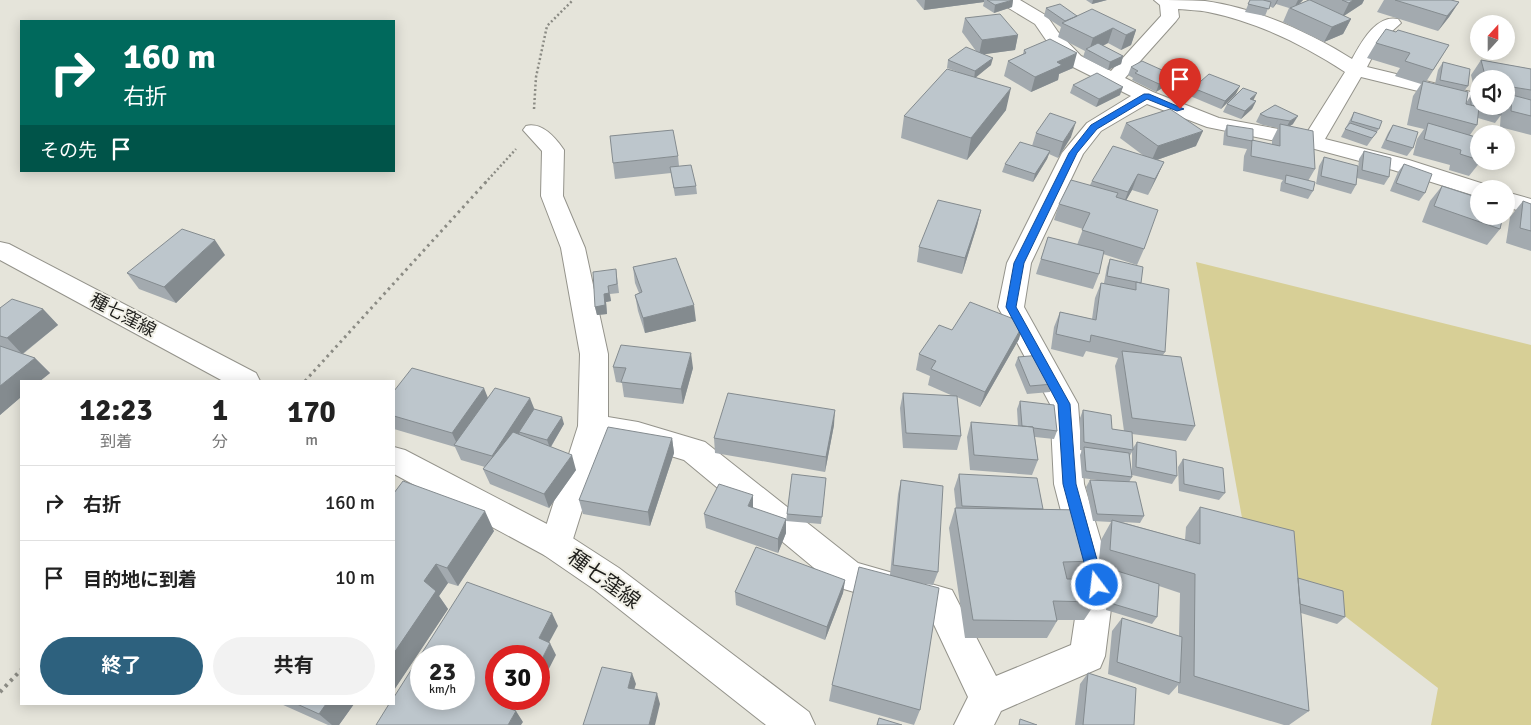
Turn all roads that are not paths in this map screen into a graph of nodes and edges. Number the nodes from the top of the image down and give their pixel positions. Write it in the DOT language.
graph roads {
  1 [pos="1008,0"];
  2 [pos="1166,1"];
  3 [pos="1392,23"];
  4 [pos="1356,70"];
  5 [pos="1114,79"];
  6 [pos="1146,96"];
  7 [pos="1470,98"];
  8 [pos="533,130"];
  9 [pos="1312,142"];
  10 [pos="1470,187"];
  11 [pos="1515,202"];
  12 [pos="1531,207"];
  13 [pos="0,250"];
  14 [pos="244,380"];
  15 [pos="593,426"];
  16 [pos="395,460"];
  17 [pos="556,545"];
  18 [pos="981,712"];
  19 [pos="796,725"];
  1 -- 5 [label="street"];
  2 -- 4 [label="street"];
  2 -- 5 [label="street"];
  3 -- 4 [label="street"];
  4 -- 7 [label="street"];
  4 -- 9 [label="street"];
  5 -- 6 [label="street"];
  6 -- 9 [label="street"];
  6 -- 18 [label="street"];
  8 -- 15 [label="street"];
  9 -- 10 [label="street"];
  11 -- 12 [label="street"];
  13 -- 14 [label="street, 種七窪線"];
  15 -- 17 [label="street"];
  15 -- 18 [label="street"];
  16 -- 17 [label="street, 種七窪線"];
  17 -- 19 [label="street, 種七窪線"];
}
